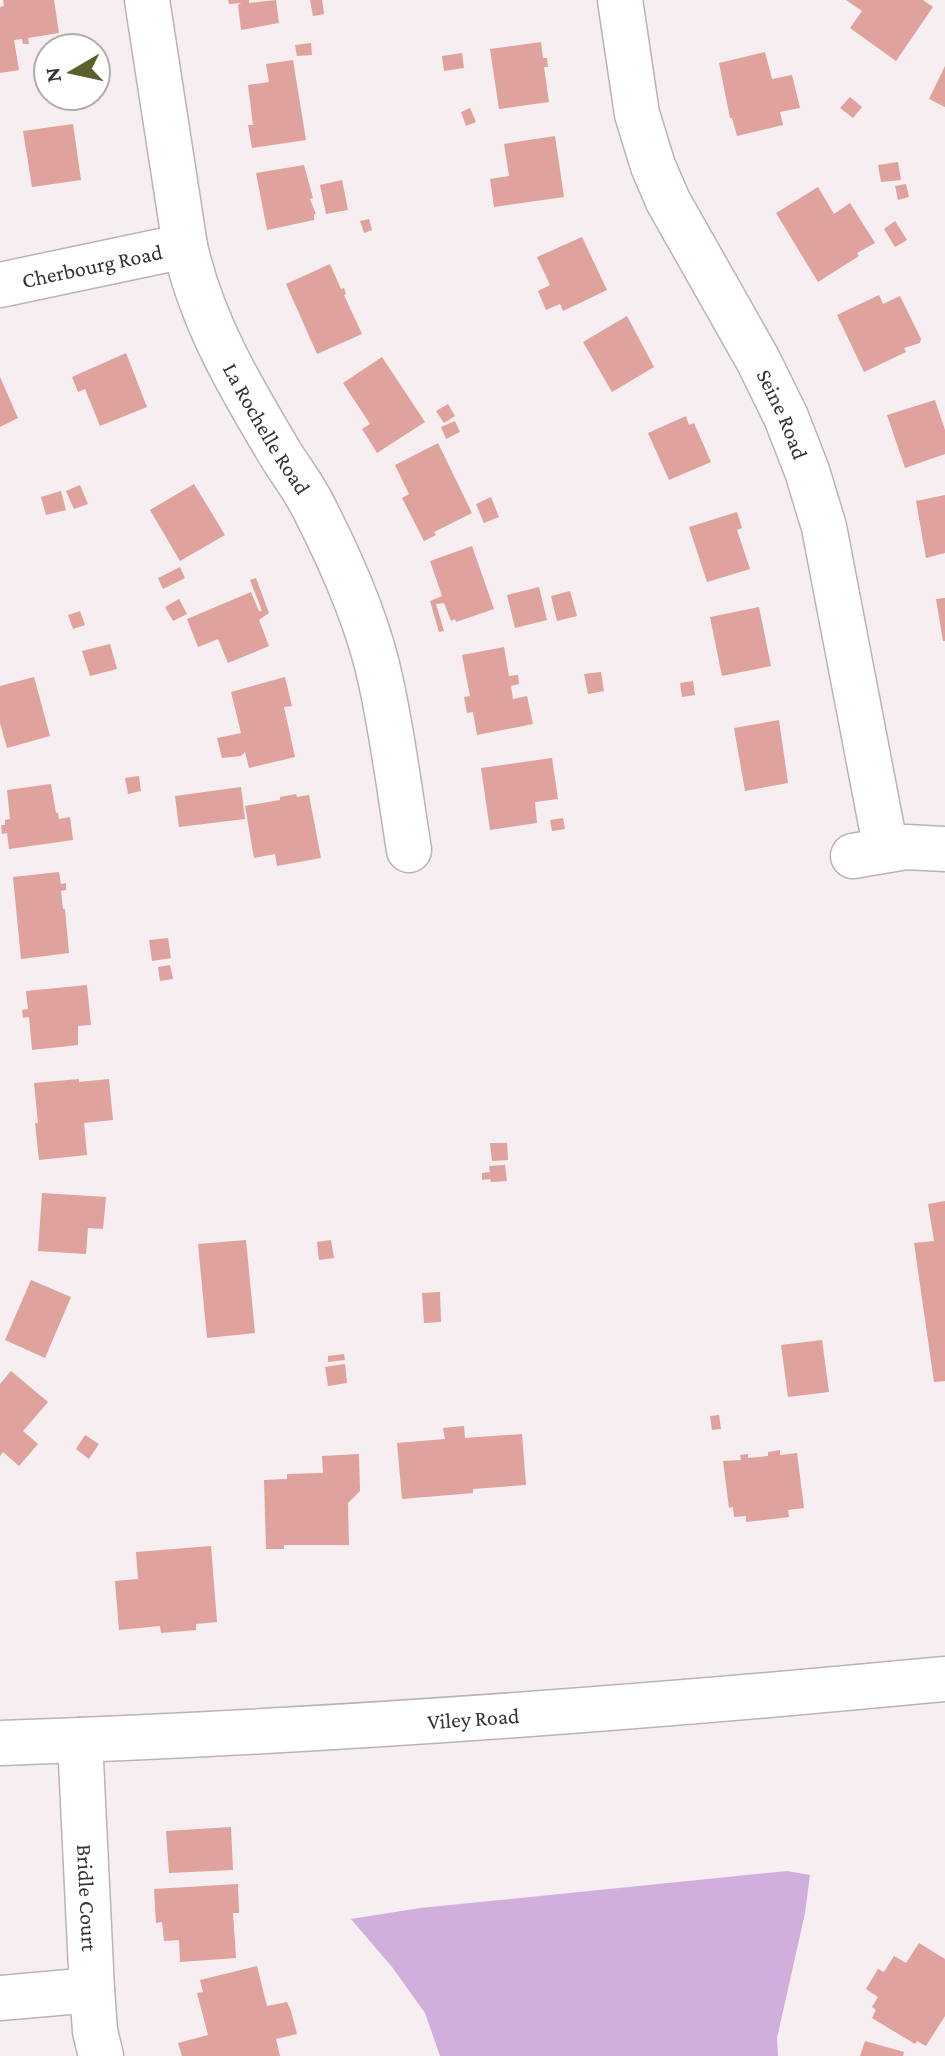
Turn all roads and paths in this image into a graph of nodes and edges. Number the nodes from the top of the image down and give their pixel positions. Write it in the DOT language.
graph roads {
  1 [pos="147,0"];
  2 [pos="620,0"];
  3 [pos="185,246"];
  4 [pos="0,285"];
  5 [pos="945,849"];
  6 [pos="409,850"];
  7 [pos="945,1679"];
  8 [pos="80,1740"];
  9 [pos="0,1743"];
  10 [pos="92,1990"];
  11 [pos="0,1998"];
  12 [pos="101,2056"];
  1 -- 3 [label="street, La Rochelle Road"];
  2 -- 5 [label="street, Seine Road"];
  3 -- 4 [label="street, Cherbourg Road"];
  3 -- 6 [label="street, La Rochelle Road"];
  7 -- 8 [label="street, Viley Road"];
  8 -- 9 [label="street, Viley Road"];
  8 -- 10 [label="street, Bridle Court"];
  10 -- 11 [label="street"];
  10 -- 12 [label="street, Bridle Court"];
}
